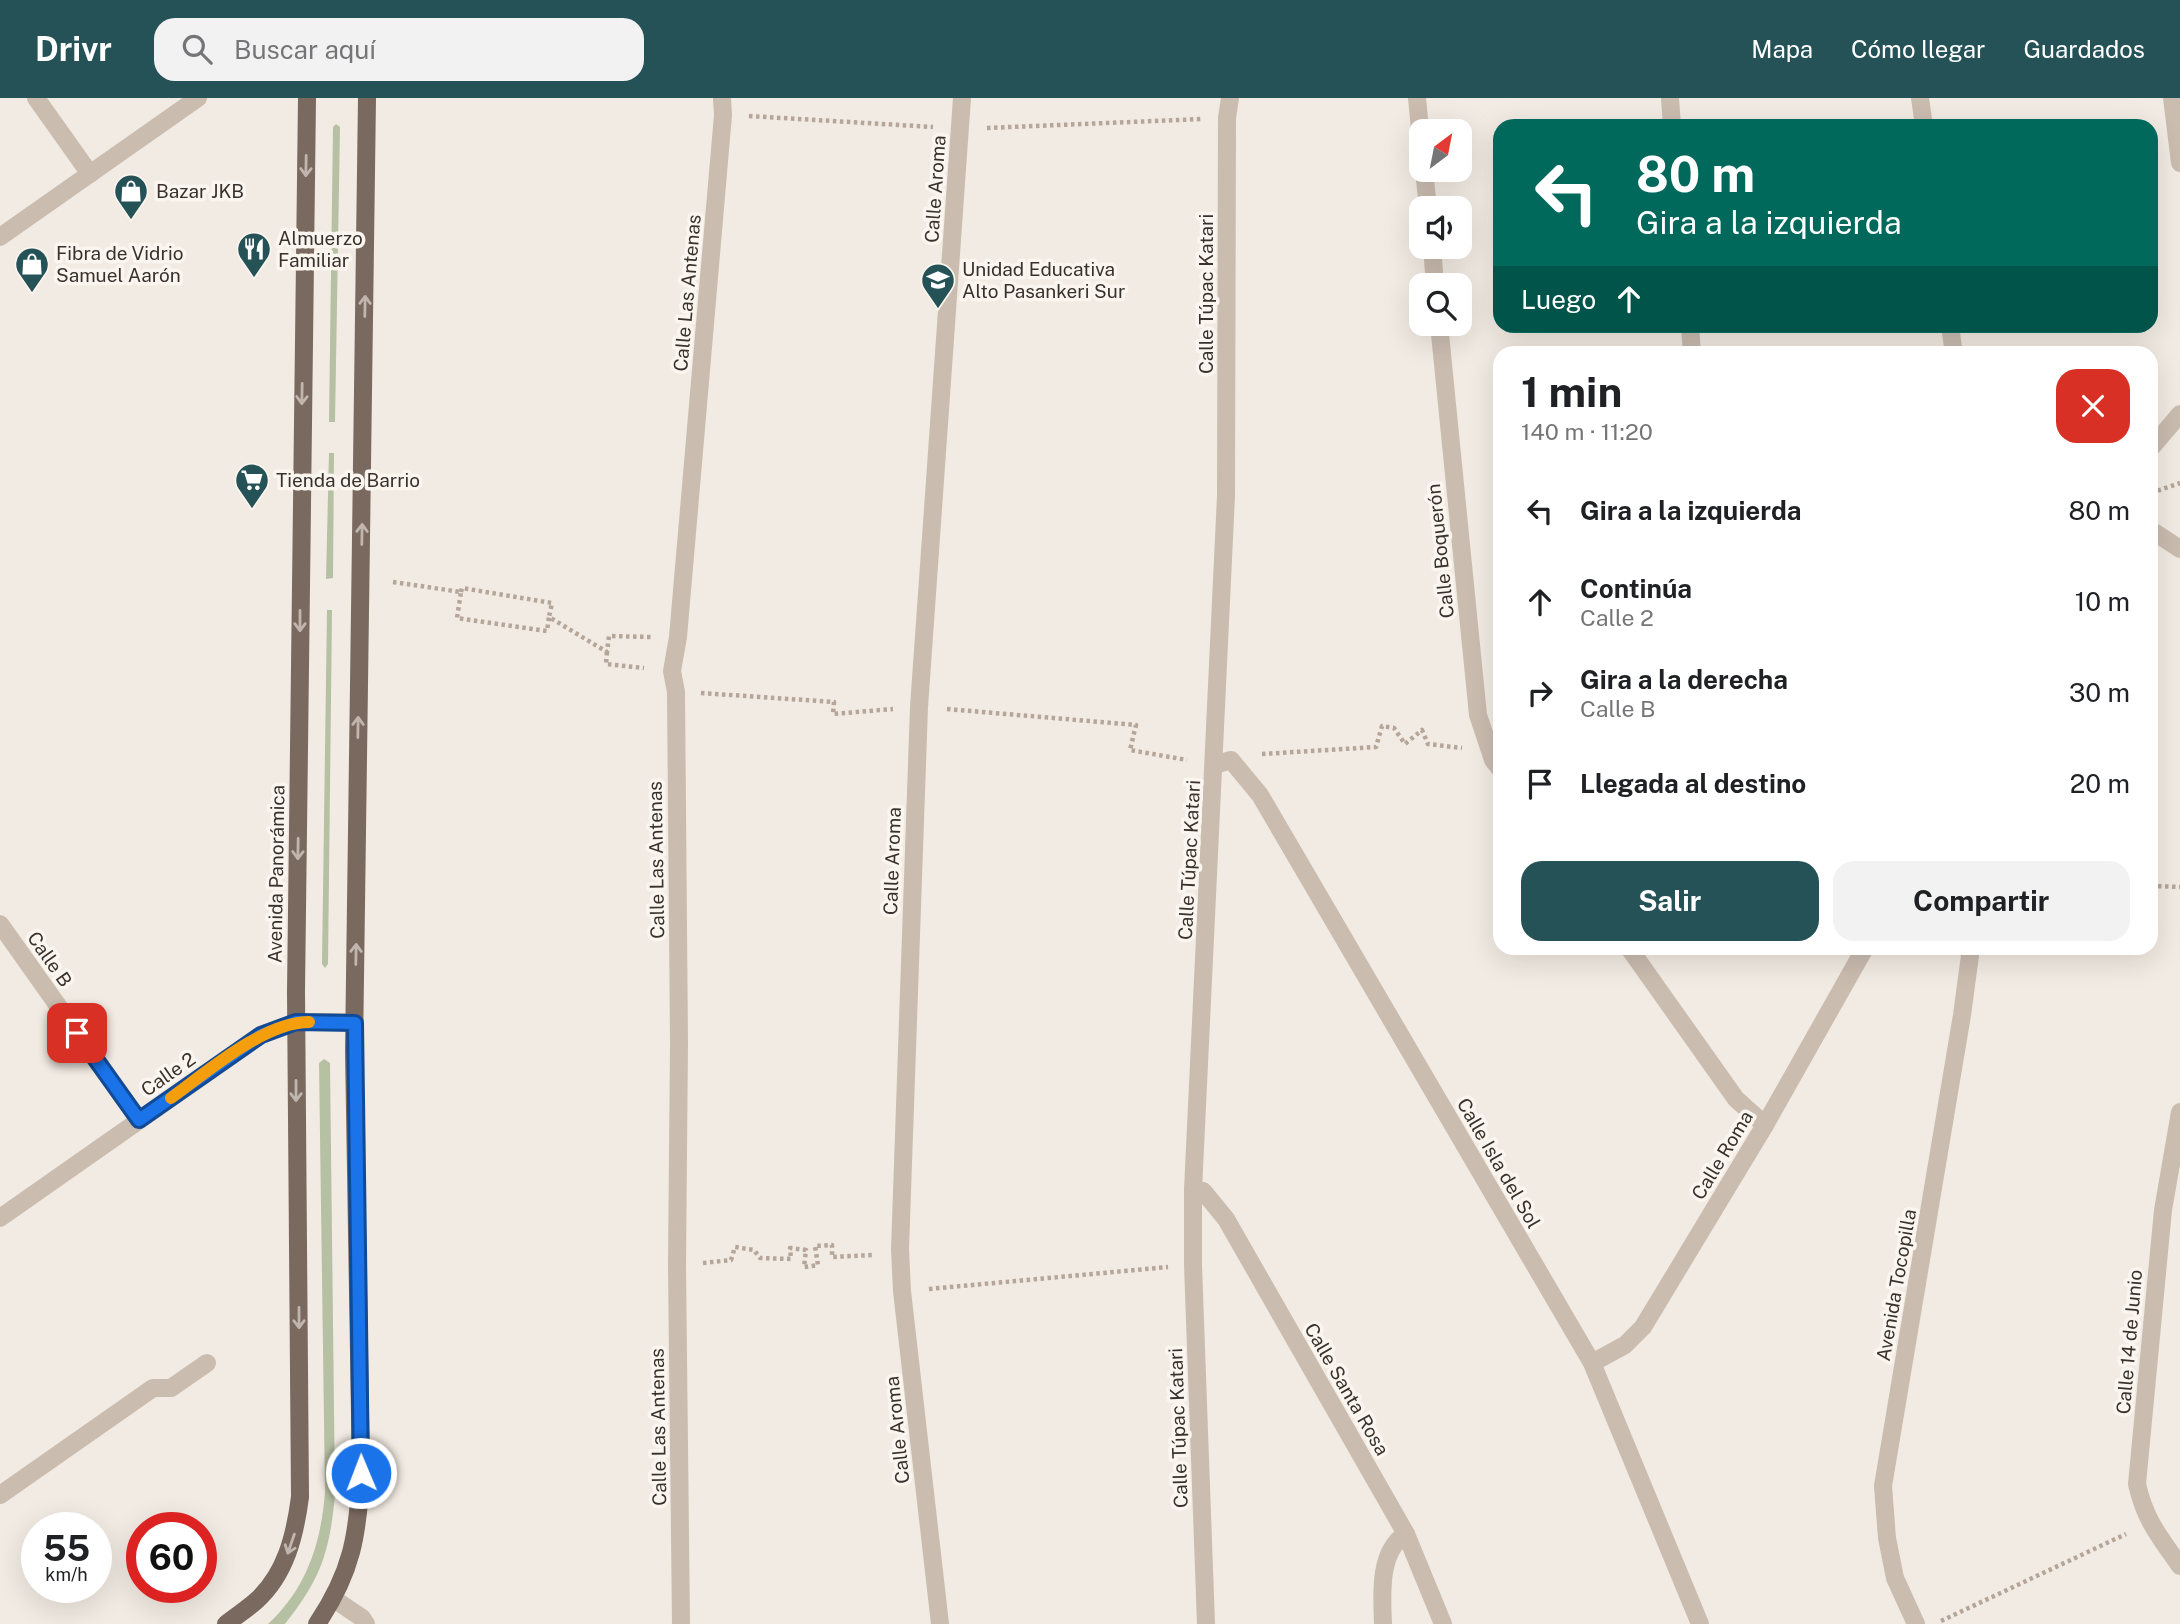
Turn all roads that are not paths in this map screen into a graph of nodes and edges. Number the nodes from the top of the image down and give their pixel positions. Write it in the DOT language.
graph roads {
  1 [pos="36,98"];
  2 [pos="198,98"];
  3 [pos="307,98"];
  4 [pos="367,98"];
  5 [pos="722,98"];
  6 [pos="962,98"];
  7 [pos="1230,98"];
  8 [pos="1417,98"];
  9 [pos="1670,98"];
  10 [pos="1920,98"];
  11 [pos="2172,98"];
  12 [pos="1419,119"];
  13 [pos="1672,119"];
  14 [pos="1923,119"];
  15 [pos="2180,163"];
  16 [pos="90,174"];
  17 [pos="0,237"];
  18 [pos="1440,336"];
  19 [pos="2180,414"];
  20 [pos="2158,440"];
  21 [pos="2158,534"];
  22 [pos="2180,548"];
  23 [pos="1493,760"];
  24 [pos="1222,762"];
  25 [pos="0,924"];
  26 [pos="1634,955"];
  27 [pos="1861,955"];
  28 [pos="1970,955"];
  29 [pos="296,1022"];
  30 [pos="355,1023"];
  31 [pos="2180,1112"];
  32 [pos="139,1120"];
  33 [pos="1765,1125"];
  34 [pos="1193,1190"];
  35 [pos="0,1218"];
  36 [pos="207,1363"];
  37 [pos="1592,1363"];
  38 [pos="0,1495"];
  39 [pos="1406,1534"];
  40 [pos="2180,1566"];
  41 [pos="334,1599"];
  42 [pos="226,1624"];
  43 [pos="317,1624"];
  44 [pos="366,1624"];
  45 [pos="681,1624"];
  46 [pos="940,1624"];
  47 [pos="1206,1624"];
  48 [pos="1383,1624"];
  49 [pos="1443,1624"];
  50 [pos="1700,1624"];
  51 [pos="1916,1624"];
  1 -- 16 [label="street"];
  2 -- 16 [label="street"];
  3 -- 29 [label="main road, Avenida Panorámica, one-way"];
  30 -- 4 [label="main road, one-way"];
  5 -- 45 [label="street, Calle Las Antenas"];
  6 -- 46 [label="street, Calle Aroma"];
  7 -- 24 [label="street, Calle Túpac Katari"];
  8 -- 12 [label="street"];
  9 -- 13 [label="street"];
  10 -- 14 [label="street"];
  11 -- 15 [label="street"];
  16 -- 17 [label="street"];
  18 -- 23 [label="street, Calle Boquerón"];
  19 -- 20 [label="street"];
  21 -- 22 [label="street"];
  24 -- 34 [label="street, Calle Túpac Katari"];
  24 -- 37 [label="street, Calle Isla del Sol"];
  25 -- 32 [label="street, Calle B"];
  26 -- 33 [label="street"];
  27 -- 33 [label="street, Calle Roma"];
  28 -- 51 [label="street, Avenida Tocopilla"];
  29 -- 30 [label="street"];
  29 -- 32 [label="street, Calle 2"];
  29 -- 42 [label="main road, Avenida Panorámica, one-way"];
  30 -- 41 [label="main road"];
  31 -- 40 [label="street, Calle 14 de Junio"];
  32 -- 35 [label="street, Calle 2"];
  33 -- 37 [label="street, Calle Roma"];
  34 -- 39 [label="street, Calle Santa Rosa"];
  34 -- 47 [label="street, Calle Túpac Katari"];
  36 -- 38 [label="street"];
  37 -- 50 [label="street, Calle Isla del Sol"];
  39 -- 48 [label="street"];
  39 -- 49 [label="street, Calle Santa Rosa"];
  41 -- 43 [label="main road"];
  41 -- 44 [label="street"];
}
